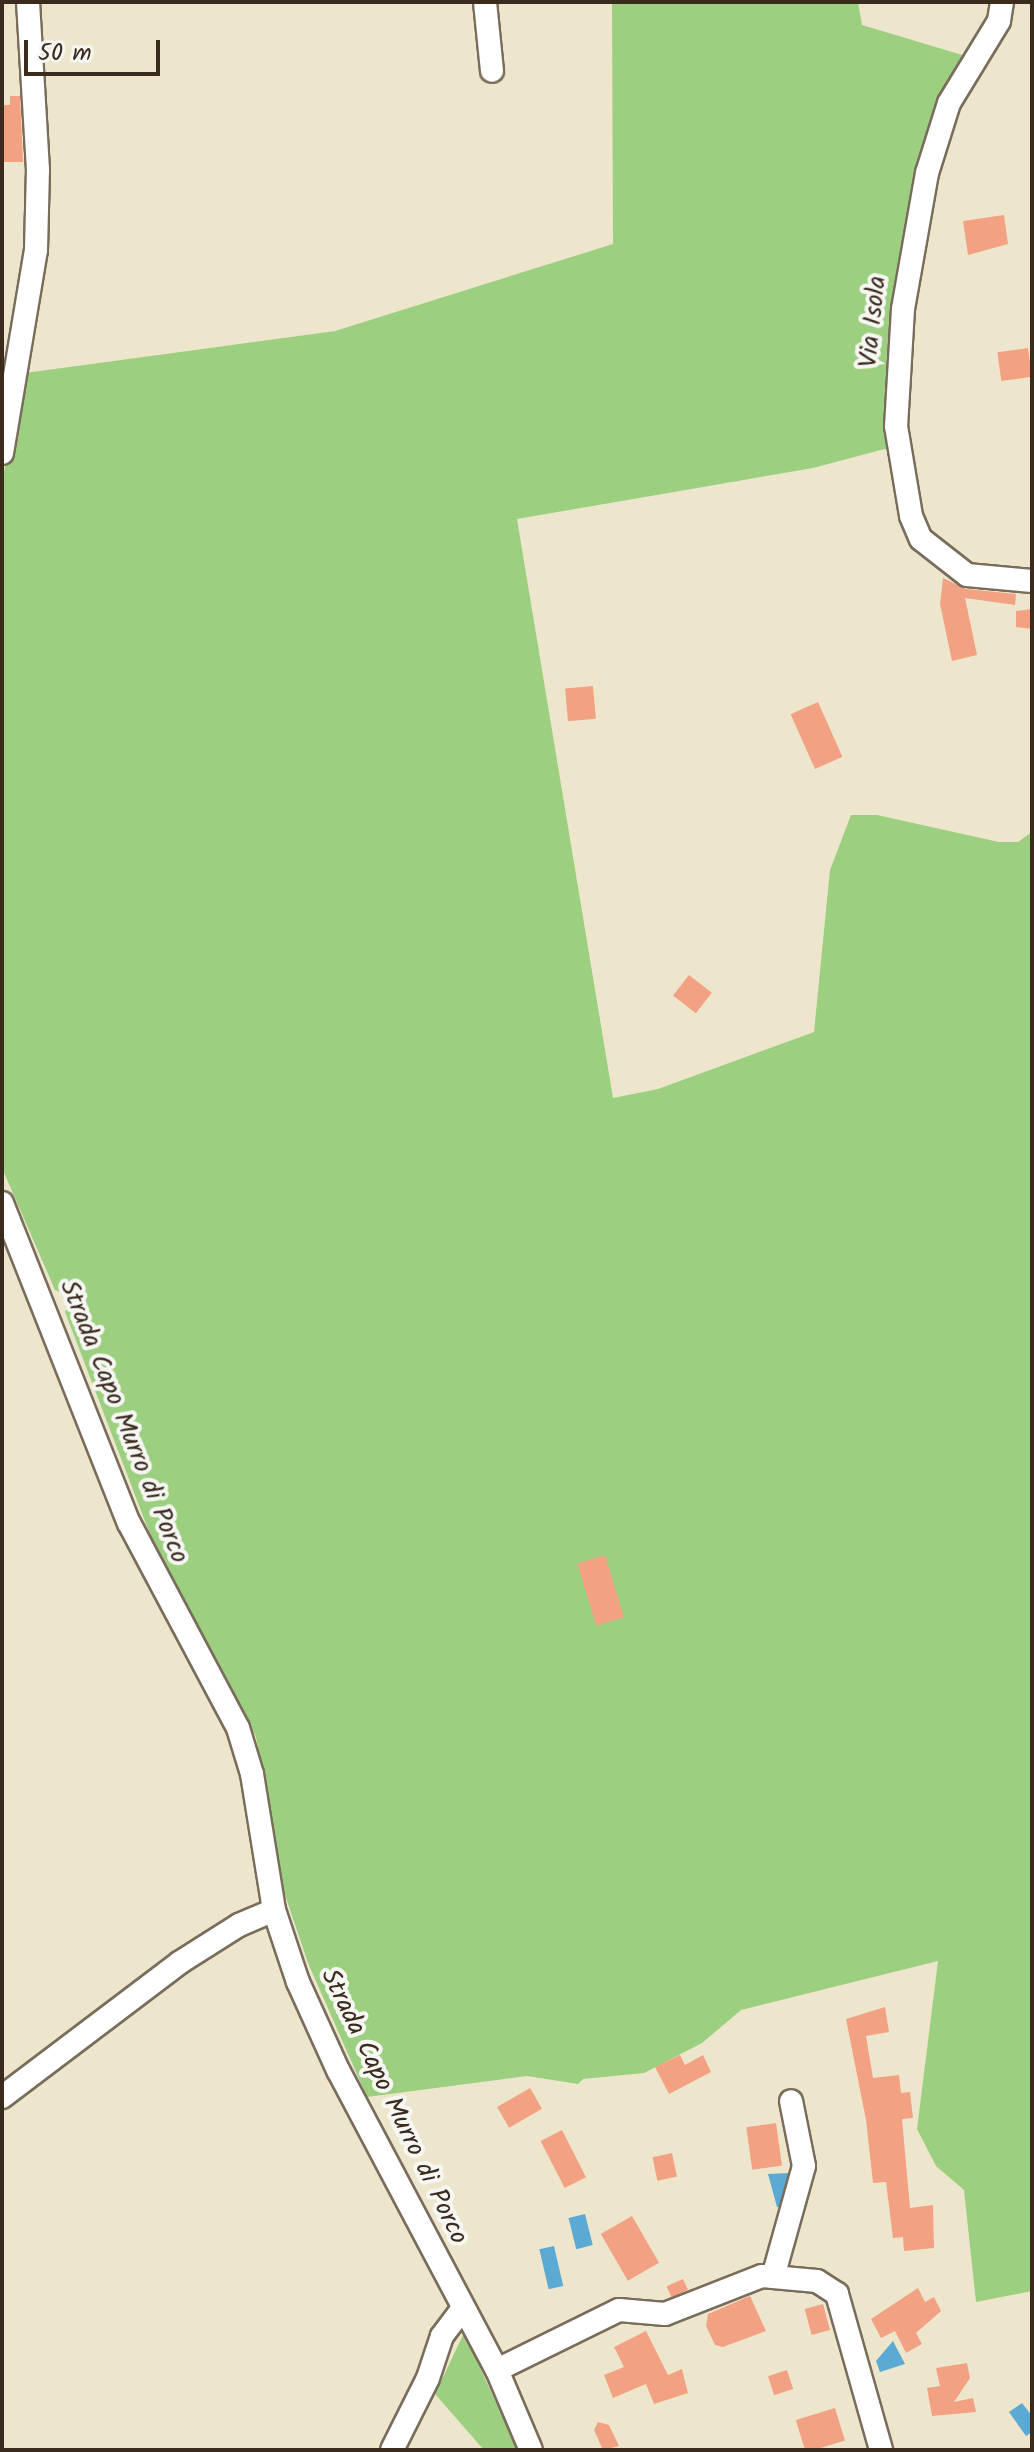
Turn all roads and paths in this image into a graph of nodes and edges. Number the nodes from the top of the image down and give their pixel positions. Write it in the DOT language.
graph roads {
  1 [pos="28,2"];
  2 [pos="485,2"];
  3 [pos="1002,2"];
  4 [pos="492,71"];
  5 [pos="2,453"];
  6 [pos="1032,581"];
  7 [pos="2,1203"];
  8 [pos="274,1910"];
  9 [pos="2,2097"];
  10 [pos="791,2101"];
  11 [pos="773,2277"];
  12 [pos="463,2308"];
  13 [pos="497,2370"];
  14 [pos="392,2450"];
  15 [pos="531,2450"];
  16 [pos="881,2450"];
  1 -- 5 [label="street"];
  2 -- 4 [label="street"];
  3 -- 6 [label="street, Via Isola"];
  7 -- 8 [label="street, Strada Capo Murro di Porco"];
  8 -- 9 [label="street"];
  8 -- 12 [label="street, Strada Capo Murro di Porco"];
  10 -- 11 [label="street"];
  11 -- 13 [label="street"];
  11 -- 16 [label="street"];
  12 -- 13 [label="street, Strada Capo Murro di Porco"];
  12 -- 14 [label="street"];
  13 -- 15 [label="street, Strada Capo Murro di Porco"];
}
